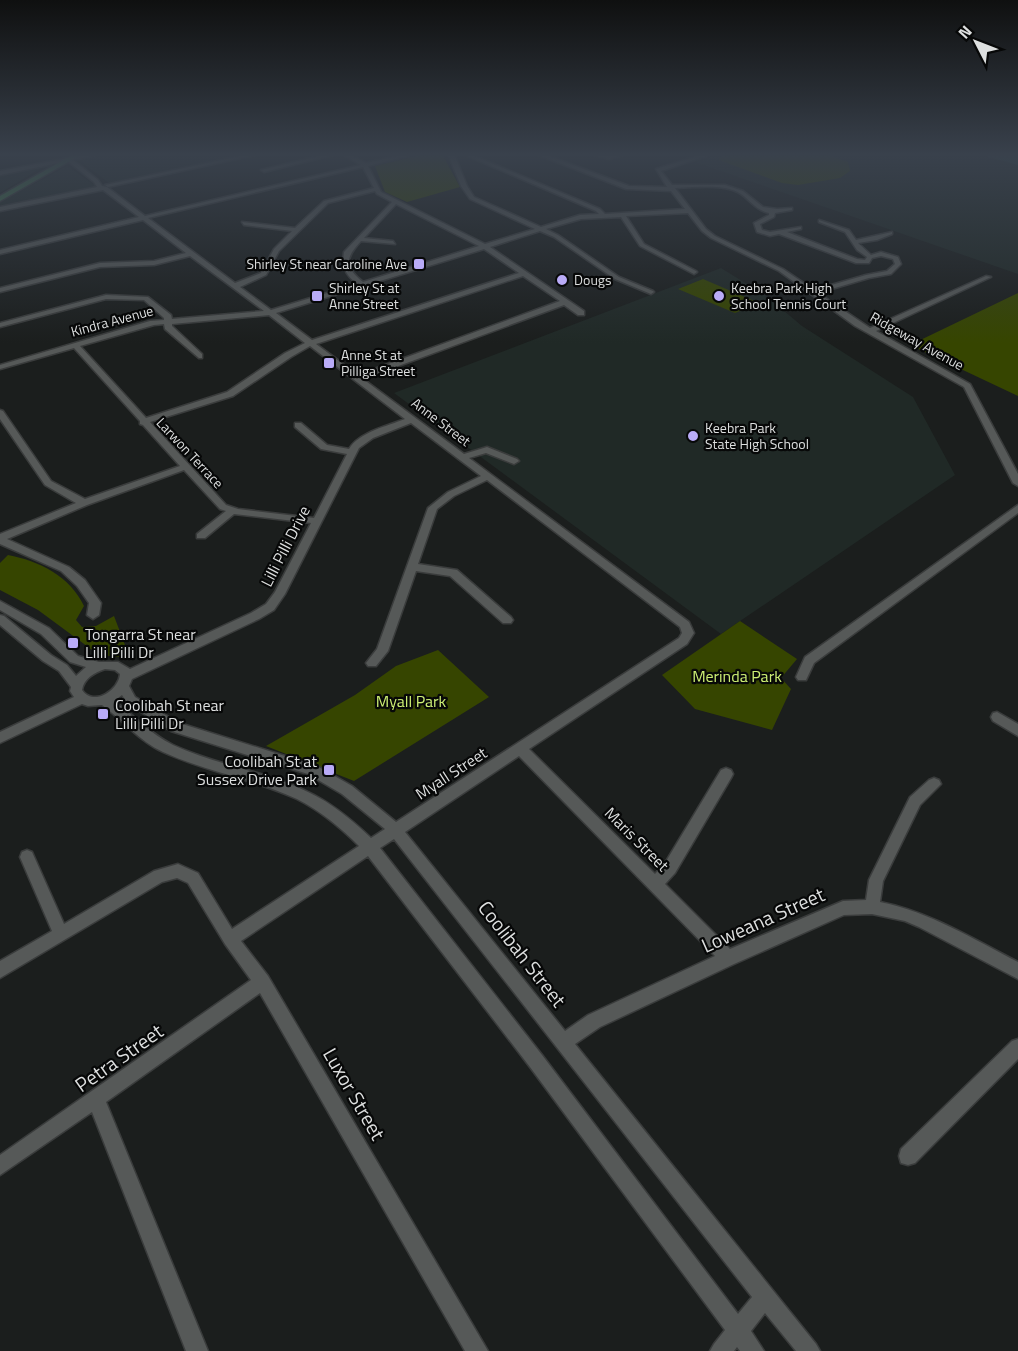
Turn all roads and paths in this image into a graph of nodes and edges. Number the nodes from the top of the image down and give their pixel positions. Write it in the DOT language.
graph roads {
  1 [pos="144,217"];
  2 [pos="310,217"];
  3 [pos="380,217"];
  4 [pos="428,217"];
  5 [pos="514,217"];
  6 [pos="580,217"];
  7 [pos="624,217"];
  8 [pos="694,217"];
  9 [pos="770,217"];
  10 [pos="821,221"];
  11 [pos="244,223"];
  12 [pos="799,228"];
  13 [pos="541,229"];
  14 [pos="297,230"];
  15 [pos="780,232"];
  16 [pos="890,233"];
  17 [pos="359,239"];
  18 [pos="855,242"];
  19 [pos="393,243"];
  20 [pos="485,246"];
  21 [pos="0,252"];
  22 [pos="192,253"];
  23 [pos="868,260"];
  24 [pos="694,272"];
  25 [pos="524,273"];
  26 [pos="868,276"];
  27 [pos="988,278"];
  28 [pos="362,284"];
  29 [pos="235,286"];
  30 [pos="0,290"];
  31 [pos="651,292"];
  32 [pos="814,292"];
  33 [pos="565,302"];
  34 [pos="270,313"];
  35 [pos="581,313"];
  36 [pos="168,321"];
  37 [pos="0,325"];
  38 [pos="870,332"];
  39 [pos="311,343"];
  40 [pos="75,345"];
  41 [pos="199,356"];
  42 [pos="0,367"];
  43 [pos="358,378"];
  44 [pos="0,413"];
  45 [pos="412,419"];
  46 [pos="143,422"];
  47 [pos="298,425"];
  48 [pos="352,452"];
  49 [pos="462,457"];
  50 [pos="514,461"];
  51 [pos="185,466"];
  52 [pos="488,476"];
  53 [pos="1018,483"];
  54 [pos="84,503"];
  55 [pos="1018,508"];
  56 [pos="232,511"];
  57 [pos="317,521"];
  58 [pos="201,536"];
  59 [pos="0,539"];
  60 [pos="412,567"];
  61 [pos="0,605"];
  62 [pos="93,615"];
  63 [pos="0,620"];
  64 [pos="507,620"];
  65 [pos="688,633"];
  66 [pos="372,663"];
  67 [pos="98,666"];
  68 [pos="802,677"];
  69 [pos="125,682"];
  70 [pos="76,685"];
  71 [pos="81,699"];
  72 [pos="103,700"];
  73 [pos="997,717"];
  74 [pos="1018,731"];
  75 [pos="0,738"];
  76 [pos="520,748"];
  77 [pos="726,774"];
  78 [pos="934,784"];
  79 [pos="395,830"];
  80 [pos="370,847"];
  81 [pos="27,857"];
  82 [pos="656,884"];
  83 [pos="872,907"];
  84 [pos="61,934"];
  85 [pos="230,939"];
  86 [pos="728,958"];
  87 [pos="0,970"];
  88 [pos="1018,971"];
  89 [pos="262,982"];
  90 [pos="564,1041"];
  91 [pos="1018,1047"];
  92 [pos="96,1100"];
  93 [pos="908,1156"];
  94 [pos="0,1166"];
  95 [pos="766,1296"];
  96 [pos="737,1331"];
  97 [pos="197,1351"];
  98 [pos="477,1351"];
  99 [pos="721,1351"];
  100 [pos="753,1351"];
  101 [pos="809,1351"];
  1 -- 21 [label="street"];
  1 -- 22 [label="street, Anne Street"];
  2 -- 14 [label="street"];
  3 -- 17 [label="street"];
  4 -- 20 [label="street"];
  5 -- 13 [label="street"];
  6 -- 13 [label="street, Kindra Avenue"];
  7 -- 24 [label="street"];
  8 -- 32 [label="street, Ridgeway Avenue"];
  9 -- 15 [label="street"];
  10 -- 18 [label="street"];
  11 -- 14 [label="street"];
  12 -- 15 [label="street"];
  13 -- 20 [label="street, Kindra Avenue"];
  13 -- 31 [label="street"];
  14 -- 29 [label="street"];
  15 -- 23 [label="street"];
  16 -- 18 [label="street"];
  17 -- 19 [label="street"];
  17 -- 28 [label="street"];
  18 -- 23 [label="street"];
  20 -- 25 [label="street"];
  20 -- 28 [label="street, Kindra Avenue"];
  22 -- 29 [label="street, Anne Street"];
  22 -- 30 [label="street"];
  23 -- 26 [label="street"];
  23 -- 26 [label="street"];
  25 -- 33 [label="street"];
  25 -- 39 [label="street"];
  26 -- 32 [label="street"];
  27 -- 38 [label="street"];
  28 -- 34 [label="street, Kindra Avenue"];
  29 -- 34 [label="street, Anne Street"];
  32 -- 38 [label="street, Ridgeway Avenue"];
  33 -- 35 [label="street"];
  33 -- 43 [label="street"];
  34 -- 36 [label="street, Kindra Avenue"];
  34 -- 39 [label="street, Anne Street"];
  36 -- 37 [label="street"];
  36 -- 40 [label="street, Kindra Avenue"];
  36 -- 41 [label="street"];
  38 -- 53 [label="street, Ridgeway Avenue"];
  39 -- 43 [label="street, Anne Street"];
  39 -- 46 [label="street"];
  40 -- 42 [label="street, Kindra Avenue"];
  40 -- 46 [label="street, Larwon Terrace"];
  43 -- 45 [label="street, Anne Street"];
  44 -- 54 [label="street"];
  45 -- 48 [label="street, Lilli Pilli Drive"];
  45 -- 49 [label="street, Anne Street"];
  46 -- 51 [label="street, Larwon Terrace"];
  47 -- 48 [label="street"];
  48 -- 57 [label="street, Lilli Pilli Drive"];
  49 -- 50 [label="street"];
  49 -- 52 [label="street, Anne Street"];
  51 -- 54 [label="street"];
  51 -- 56 [label="street, Larwon Terrace"];
  52 -- 60 [label="street"];
  52 -- 65 [label="street, Anne Street"];
  54 -- 59 [label="street"];
  55 -- 68 [label="street"];
  56 -- 57 [label="street"];
  56 -- 58 [label="street"];
  57 -- 69 [label="street, Lilli Pilli Drive"];
  59 -- 62 [label="street"];
  60 -- 64 [label="street"];
  60 -- 66 [label="street"];
  61 -- 67 [label="street"];
  63 -- 70 [label="street"];
  65 -- 76 [label="street, Myall Street"];
  67 -- 69 [label="street"];
  67 -- 70 [label="street"];
  69 -- 72 [label="street"];
  69 -- 79 [label="street, Coolibah Street"];
  70 -- 71 [label="street"];
  71 -- 72 [label="street"];
  71 -- 75 [label="street"];
  72 -- 80 [label="street"];
  73 -- 74 [label="street"];
  76 -- 79 [label="street, Myall Street"];
  76 -- 82 [label="street, Maris Street"];
  77 -- 82 [label="street"];
  78 -- 83 [label="street"];
  79 -- 80 [label="street, Myall Street"];
  79 -- 90 [label="street, Coolibah Street"];
  80 -- 85 [label="street, Myall Street"];
  80 -- 96 [label="street"];
  81 -- 84 [label="street"];
  82 -- 86 [label="street, Maris Street"];
  83 -- 86 [label="street, Loweana Street"];
  83 -- 88 [label="street, Loweana Street"];
  84 -- 85 [label="street, Luxor Street"];
  84 -- 87 [label="street"];
  85 -- 89 [label="street, Luxor Street"];
  86 -- 90 [label="street, Loweana Street"];
  89 -- 92 [label="street, Petra Street"];
  89 -- 98 [label="street, Luxor Street"];
  90 -- 95 [label="street, Coolibah Street"];
  91 -- 93 [label="street"];
  92 -- 94 [label="street, Petra Street"];
  92 -- 97 [label="street"];
  95 -- 96 [label="street"];
  95 -- 101 [label="street, Coolibah Street"];
  96 -- 99 [label="street"];
  96 -- 100 [label="street"];
}
